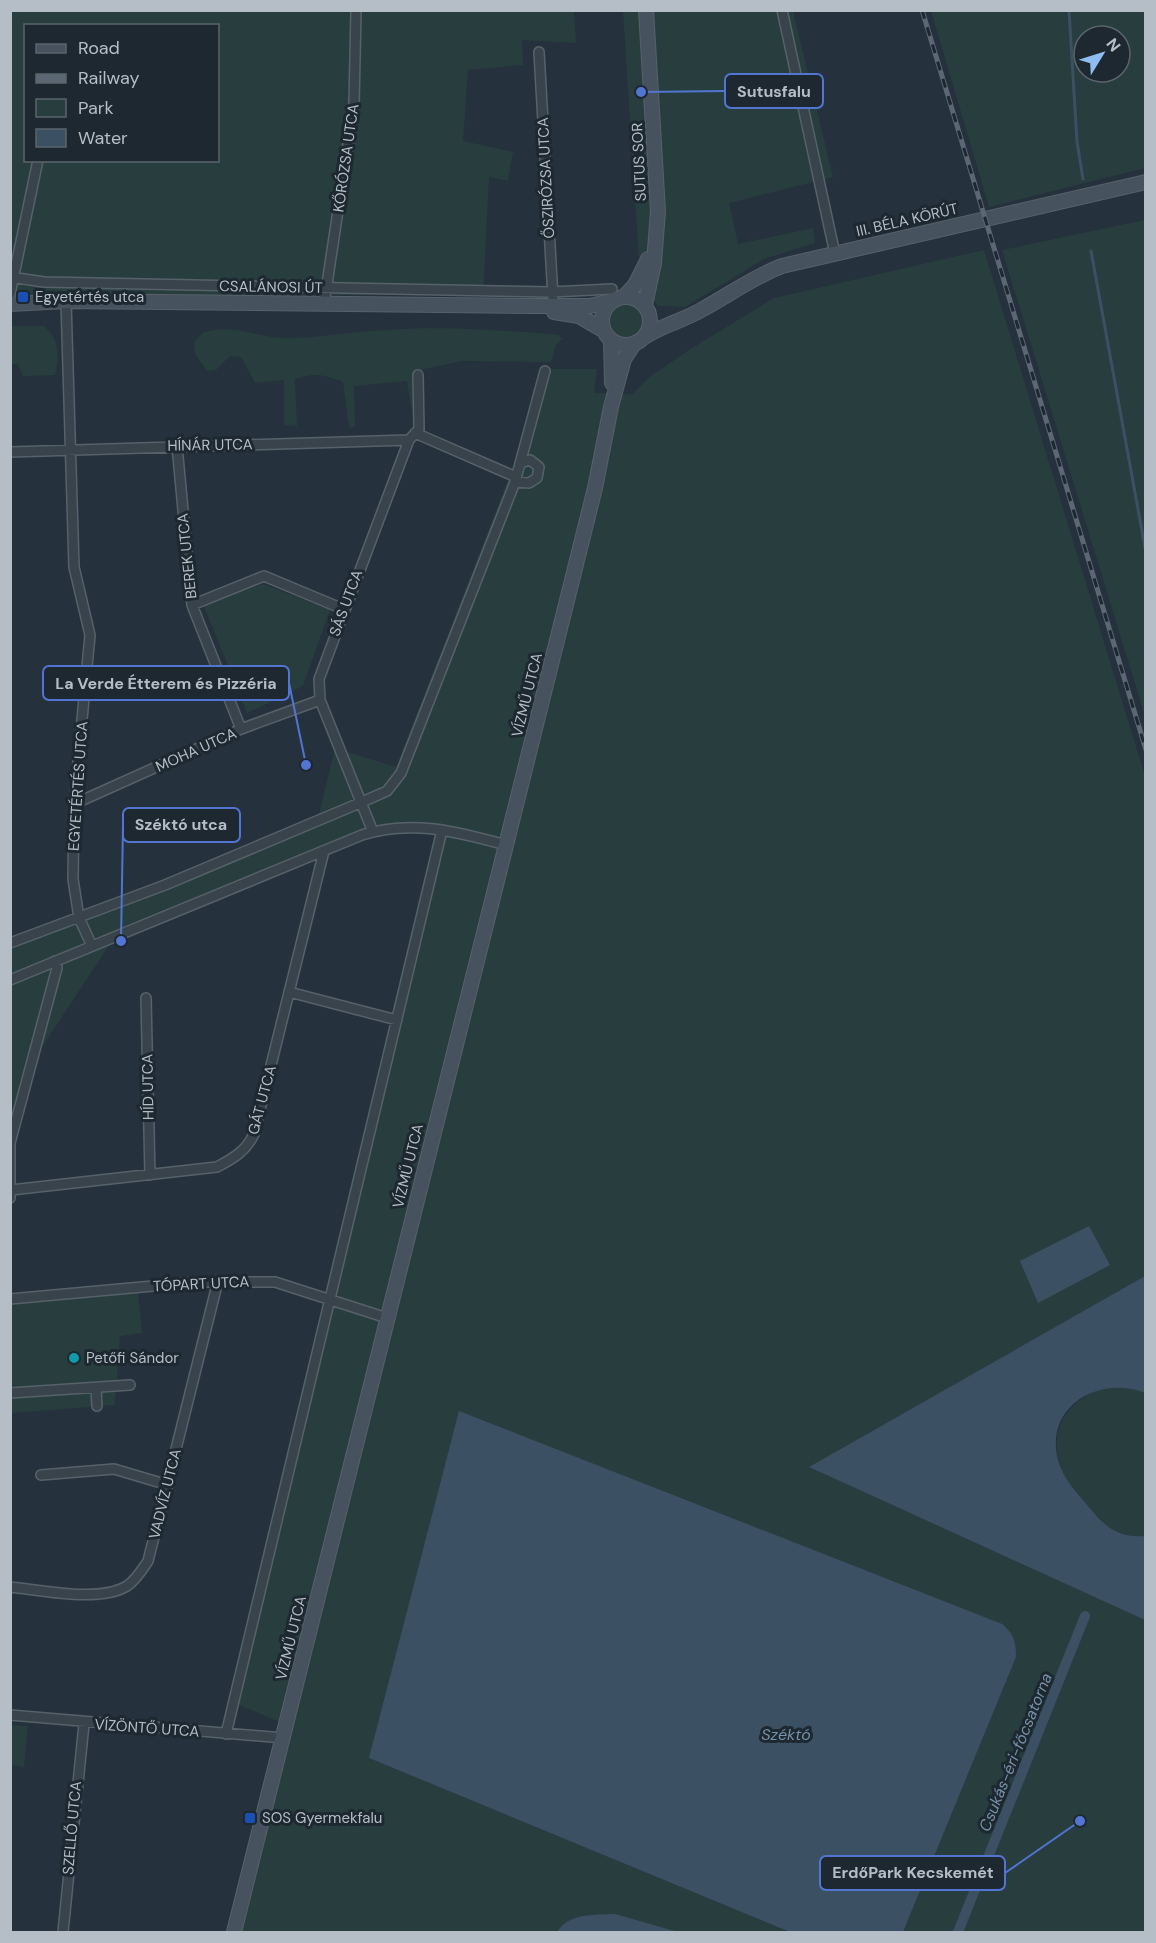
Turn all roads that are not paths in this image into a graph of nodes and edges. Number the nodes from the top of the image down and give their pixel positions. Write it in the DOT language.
graph roads {
  1 [pos="356,10"];
  2 [pos="646,10"];
  3 [pos="782,10"];
  4 [pos="539,52"];
  5 [pos="38,162"];
  6 [pos="1146,182"];
  7 [pos="655,240"];
  8 [pos="835,254"];
  9 [pos="12,278"];
  10 [pos="327,288"];
  11 [pos="10,294"];
  12 [pos="616,295"];
  13 [pos="553,298"];
  14 [pos="66,301"];
  15 [pos="10,304"];
  16 [pos="324,304"];
  17 [pos="531,306"];
  18 [pos="647,309"];
  19 [pos="686,317"];
  20 [pos="607,335"];
  21 [pos="639,341"];
  22 [pos="545,371"];
  23 [pos="418,375"];
  24 [pos="611,407"];
  25 [pos="412,437"];
  26 [pos="177,446"];
  27 [pos="70,448"];
  28 [pos="10,452"];
  29 [pos="520,463"];
  30 [pos="515,480"];
  31 [pos="192,604"];
  32 [pos="343,609"];
  33 [pos="320,700"];
  34 [pos="242,729"];
  35 [pos="362,802"];
  36 [pos="74,804"];
  37 [pos="442,830"];
  38 [pos="373,832"];
  39 [pos="506,845"];
  40 [pos="324,851"];
  41 [pos="79,918"];
  42 [pos="10,943"];
  43 [pos="92,946"];
  44 [pos="55,961"];
  45 [pos="10,980"];
  46 [pos="289,992"];
  47 [pos="146,998"];
  48 [pos="398,1020"];
  49 [pos="10,1143"];
  50 [pos="150,1175"];
  51 [pos="11,1190"];
  52 [pos="10,1198"];
  53 [pos="218,1281"];
  54 [pos="328,1298"];
  55 [pos="10,1299"];
  56 [pos="387,1318"];
  57 [pos="130,1385"];
  58 [pos="96,1388"];
  59 [pos="10,1393"];
  60 [pos="97,1406"];
  61 [pos="41,1475"];
  62 [pos="168,1485"];
  63 [pos="10,1587"];
  64 [pos="10,1715"];
  65 [pos="84,1724"];
  66 [pos="226,1734"];
  67 [pos="284,1738"];
  68 [pos="63,1932"];
  69 [pos="234,1932"];
  1 -- 10 [label="street, KŐRÓZSA UTCA"];
  2 -- 7 [label="main road, SUTUS SOR"];
  3 -- 8 [label="street"];
  4 -- 13 [label="street, ŐSZIRÓZSA UTCA"];
  5 -- 9 [label="street"];
  6 -- 8 [label="main road, III. BÉLA KÖRÚT"];
  7 -- 12 [label="main road"];
  7 -- 18 [label="main road, SUTUS SOR"];
  8 -- 19 [label="main road, III. BÉLA KÖRÚT"];
  9 -- 10 [label="street"];
  9 -- 11 [label="street"];
  10 -- 13 [label="street"];
  10 -- 16 [label="street, KŐRÓZSA UTCA"];
  12 -- 13 [label="main road, CSALÁNOSI ÚT"];
  12 -- 18 [label="main road"];
  12 -- 20 [label="main road"];
  13 -- 17 [label="main road, CSALÁNOSI ÚT"];
  14 -- 15 [label="main road, CSALÁNOSI ÚT"];
  14 -- 16 [label="main road, CSALÁNOSI ÚT"];
  14 -- 27 [label="street, EGYETÉRTÉS UTCA"];
  16 -- 17 [label="main road, CSALÁNOSI ÚT"];
  17 -- 20 [label="main road, CSALÁNOSI ÚT"];
  18 -- 19 [label="main road"];
  18 -- 21 [label="main road"];
  19 -- 21 [label="main road, III. BÉLA KÖRÚT"];
  20 -- 21 [label="main road"];
  20 -- 24 [label="main road"];
  21 -- 24 [label="main road"];
  22 -- 29 [label="street"];
  23 -- 25 [label="street, SÁS UTCA"];
  24 -- 39 [label="main road, VÍZMŰ UTCA"];
  25 -- 26 [label="street, HÍNÁR UTCA"];
  25 -- 30 [label="street"];
  25 -- 32 [label="street, SÁS UTCA"];
  26 -- 27 [label="street, HÍNÁR UTCA"];
  26 -- 31 [label="street, BEREK UTCA"];
  27 -- 28 [label="street, HÍNÁR UTCA"];
  27 -- 36 [label="street, EGYETÉRTÉS UTCA"];
  29 -- 30 [label="street"];
  29 -- 30 [label="street"];
  30 -- 35 [label="street"];
  31 -- 32 [label="street"];
  31 -- 34 [label="street, BEREK UTCA"];
  32 -- 33 [label="street, SÁS UTCA"];
  33 -- 34 [label="street, MOHA UTCA"];
  33 -- 35 [label="street, SÁS UTCA"];
  34 -- 36 [label="street, MOHA UTCA"];
  35 -- 38 [label="street, SÁS UTCA"];
  35 -- 41 [label="street"];
  36 -- 41 [label="street, EGYETÉRTÉS UTCA"];
  37 -- 38 [label="street"];
  37 -- 39 [label="street"];
  37 -- 48 [label="street"];
  38 -- 40 [label="street"];
  39 -- 56 [label="main road, VÍZMŰ UTCA"];
  40 -- 43 [label="street"];
  40 -- 46 [label="street, GÁT UTCA"];
  41 -- 42 [label="street"];
  41 -- 43 [label="street, EGYETÉRTÉS UTCA"];
  43 -- 44 [label="street"];
  44 -- 45 [label="street"];
  44 -- 49 [label="street"];
  46 -- 48 [label="street"];
  46 -- 50 [label="street, GÁT UTCA"];
  47 -- 50 [label="street, HÍD UTCA"];
  48 -- 54 [label="street"];
  49 -- 51 [label="street"];
  50 -- 51 [label="street, GÁT UTCA"];
  51 -- 52 [label="street"];
  53 -- 54 [label="street, TÓPART UTCA"];
  53 -- 55 [label="street, TÓPART UTCA"];
  53 -- 62 [label="street, VADVÍZ UTCA"];
  54 -- 56 [label="street, TÓPART UTCA"];
  54 -- 66 [label="street"];
  56 -- 67 [label="main road, VÍZMŰ UTCA"];
  57 -- 58 [label="street"];
  58 -- 59 [label="street"];
  58 -- 60 [label="street"];
  61 -- 62 [label="street"];
  62 -- 63 [label="street, VADVÍZ UTCA"];
  64 -- 65 [label="street, VÍZÖNTŐ UTCA"];
  65 -- 66 [label="street, VÍZÖNTŐ UTCA"];
  65 -- 68 [label="street, SZELLŐ UTCA"];
  66 -- 67 [label="street, VÍZÖNTŐ UTCA"];
  67 -- 69 [label="main road, VÍZMŰ UTCA"];
}
